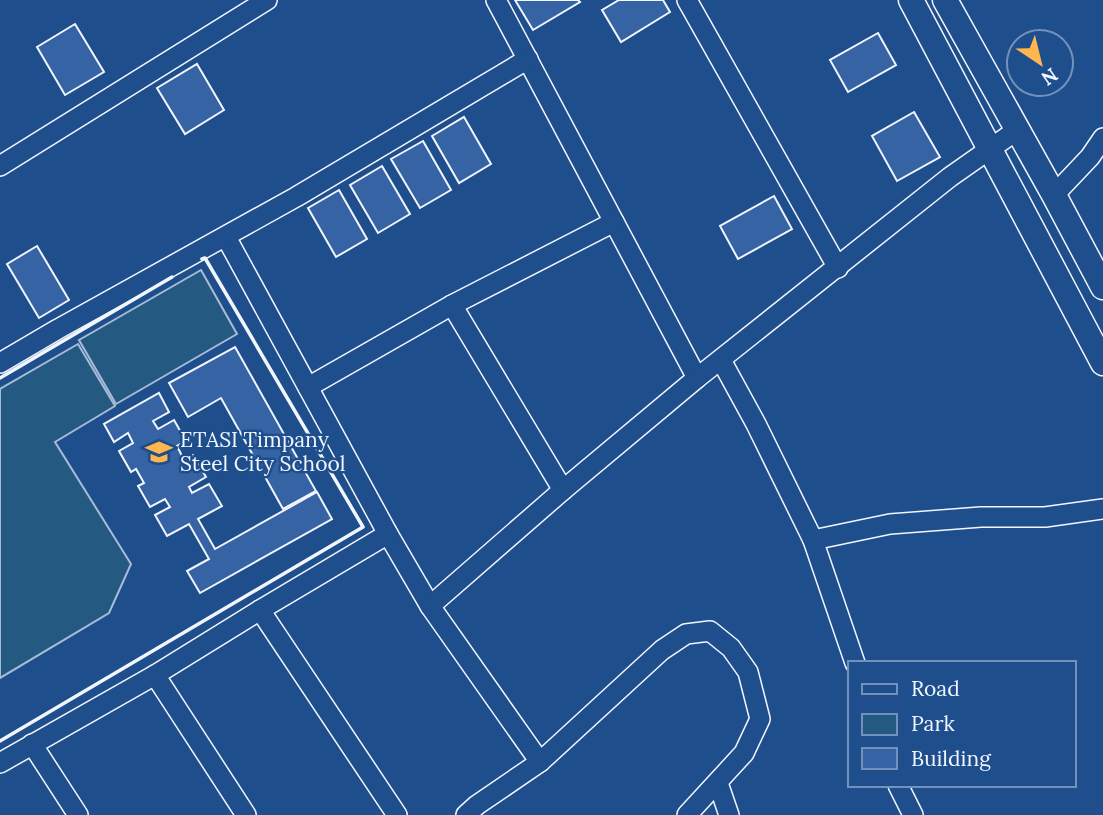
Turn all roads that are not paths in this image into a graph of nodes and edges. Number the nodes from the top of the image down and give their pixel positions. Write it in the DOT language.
graph roads {
  1 [pos="267,0"];
  2 [pos="496,0"];
  3 [pos="687,0"];
  4 [pos="911,0"];
  5 [pos="945,0"];
  6 [pos="528,58"];
  7 [pos="1017,130"];
  8 [pos="1103,138"];
  9 [pos="989,149"];
  10 [pos="0,166"];
  11 [pos="1054,195"];
  12 [pos="614,222"];
  13 [pos="226,237"];
  14 [pos="838,268"];
  15 [pos="1103,287"];
  16 [pos="452,305"];
  17 [pos="721,360"];
  18 [pos="0,363"];
  19 [pos="1103,363"];
  20 [pos="697,378"];
  21 [pos="308,387"];
  22 [pos="563,490"];
  23 [pos="1103,509"];
  24 [pos="388,534"];
  25 [pos="813,540"];
  26 [pos="430,606"];
  27 [pos="260,610"];
  28 [pos="854,661"];
  29 [pos="155,676"];
  30 [pos="32,744"];
  31 [pos="540,762"];
  32 [pos="0,763"];
  33 [pos="718,783"];
  34 [pos="899,787"];
  35 [pos="475,812"];
  36 [pos="78,815"];
  37 [pos="246,815"];
  38 [pos="397,815"];
  39 [pos="688,815"];
  40 [pos="729,815"];
  41 [pos="913,815"];
  1 -- 10 [label="street"];
  2 -- 6 [label="street"];
  3 -- 14 [label="street"];
  4 -- 9 [label="street"];
  5 -- 7 [label="street"];
  6 -- 12 [label="street"];
  6 -- 13 [label="street"];
  7 -- 9 [label="street"];
  7 -- 11 [label="street"];
  8 -- 11 [label="street"];
  9 -- 14 [label="street"];
  9 -- 19 [label="street"];
  11 -- 15 [label="street"];
  12 -- 16 [label="street"];
  12 -- 20 [label="street"];
  13 -- 18 [label="street"];
  13 -- 21 [label="street"];
  14 -- 17 [label="street"];
  16 -- 21 [label="street"];
  16 -- 22 [label="street"];
  17 -- 20 [label="street"];
  17 -- 25 [label="street"];
  20 -- 22 [label="street"];
  21 -- 24 [label="street"];
  22 -- 26 [label="street"];
  23 -- 25 [label="street"];
  24 -- 26 [label="street"];
  24 -- 27 [label="street"];
  25 -- 28 [label="street"];
  26 -- 31 [label="street"];
  27 -- 29 [label="street"];
  27 -- 38 [label="street"];
  29 -- 30 [label="street"];
  29 -- 37 [label="street"];
  30 -- 32 [label="street"];
  30 -- 36 [label="street"];
  31 -- 33 [label="street"];
  31 -- 35 [label="street"];
  33 -- 39 [label="street"];
  33 -- 40 [label="street"];
  34 -- 41 [label="street"];
}
